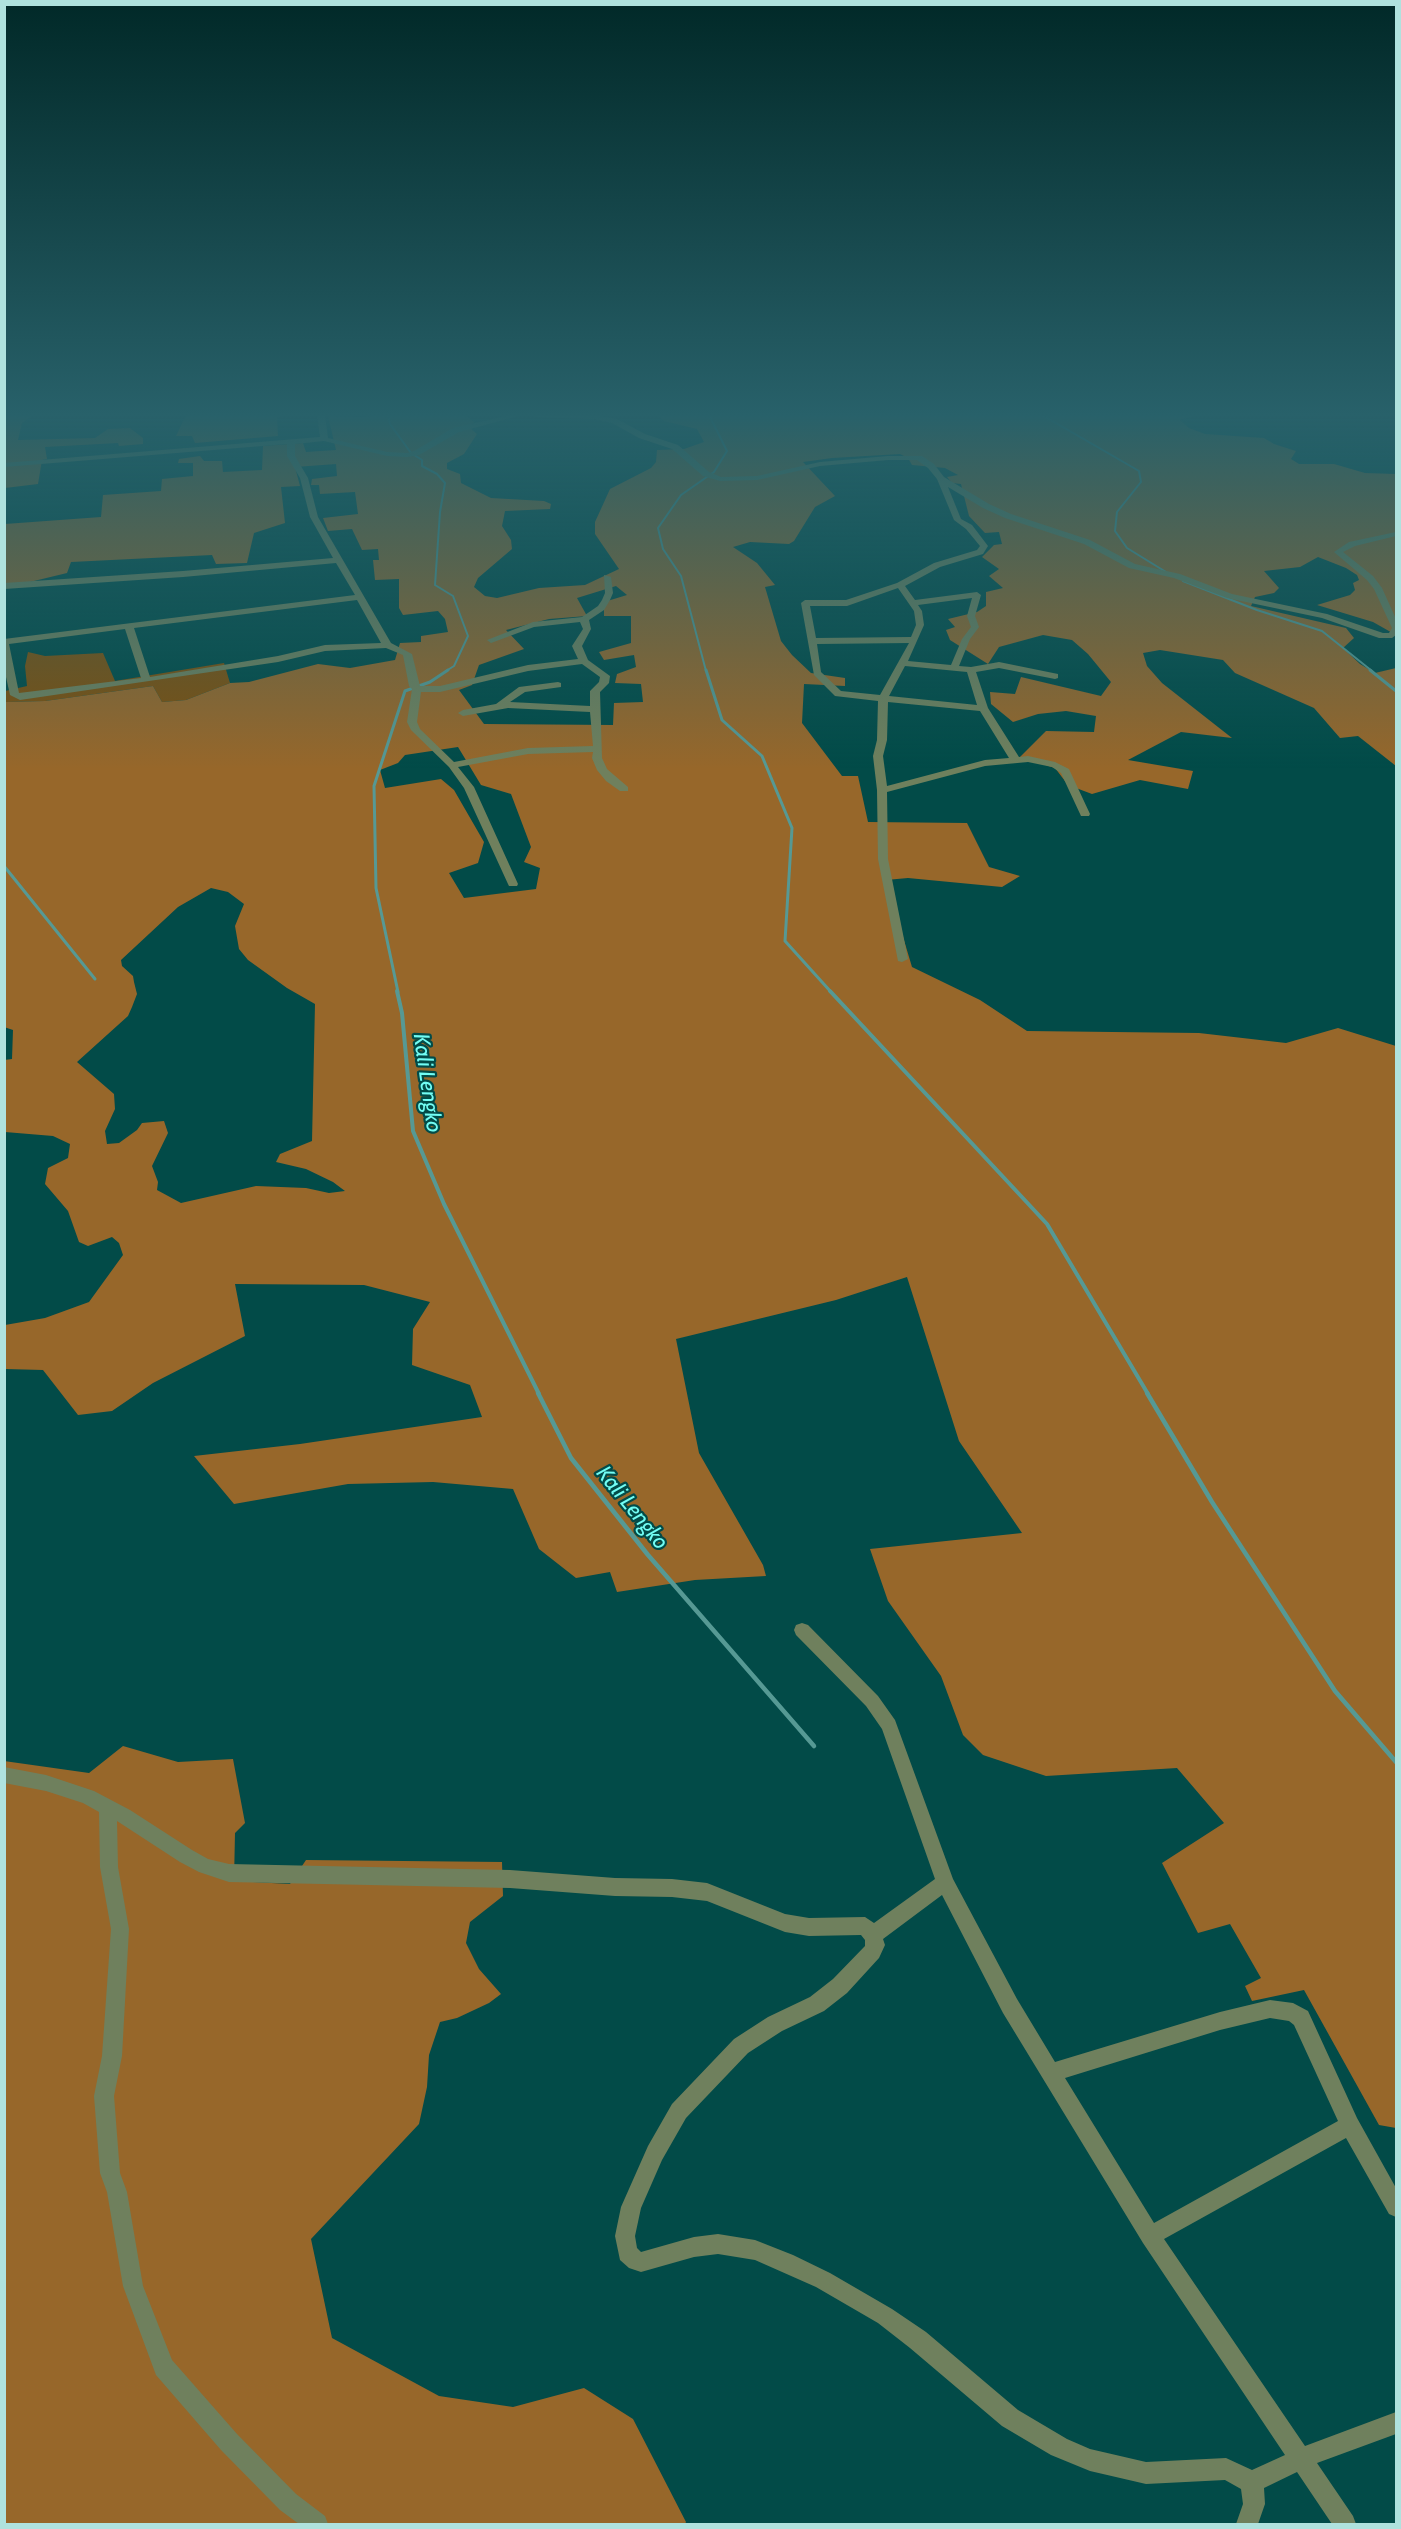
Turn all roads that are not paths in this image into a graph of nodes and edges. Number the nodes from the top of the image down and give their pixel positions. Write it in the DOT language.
graph roads {
  1 [pos="323,533"];
  2 [pos="973,533"];
  3 [pos="1060,533"];
  4 [pos="1396,534"];
  5 [pos="338,560"];
  6 [pos="607,577"];
  7 [pos="900,585"];
  8 [pos="4,586"];
  9 [pos="360,597"];
  10 [pos="914,603"];
  11 [pos="584,619"];
  12 [pos="129,627"];
  13 [pos="491,640"];
  14 [pos="915,640"];
  15 [pos="812,641"];
  16 [pos="4,643"];
  17 [pos="387,645"];
  18 [pos="584,661"];
  19 [pos="903,663"];
  20 [pos="550,665"];
  21 [pos="954,668"];
  22 [pos="971,670"];
  23 [pos="1055,676"];
  24 [pos="146,680"];
  25 [pos="558,685"];
  26 [pos="416,687"];
  27 [pos="883,699"];
  28 [pos="500,705"];
  29 [pos="563,706"];
  30 [pos="982,708"];
  31 [pos="595,709"];
  32 [pos="463,713"];
  33 [pos="598,749"];
  34 [pos="1015,759"];
  35 [pos="452,765"];
  36 [pos="624,789"];
  37 [pos="882,790"];
  38 [pos="1085,814"];
  39 [pos="513,884"];
  40 [pos="902,959"];
  41 [pos="802,1630"];
  42 [pos="4,1775"];
  43 [pos="108,1807"];
  44 [pos="945,1882"];
  45 [pos="873,1935"];
  46 [pos="1051,2073"];
  47 [pos="1350,2125"];
  48 [pos="1396,2207"];
  49 [pos="1149,2236"];
  50 [pos="1396,2423"];
  51 [pos="1302,2458"];
  52 [pos="1252,2482"];
  53 [pos="317,2524"];
  54 [pos="1247,2524"];
  55 [pos="1345,2524"];
  1 -- 5 [label="street"];
  2 -- 7 [label="street"];
  3 -- 4 [label="street"];
  5 -- 8 [label="street"];
  5 -- 9 [label="street"];
  6 -- 11 [label="street"];
  7 -- 10 [label="street"];
  7 -- 15 [label="street"];
  9 -- 12 [label="street"];
  9 -- 17 [label="street"];
  10 -- 14 [label="street"];
  10 -- 21 [label="street"];
  11 -- 13 [label="street"];
  11 -- 18 [label="street"];
  12 -- 16 [label="street"];
  12 -- 24 [label="street"];
  14 -- 15 [label="street"];
  14 -- 19 [label="street"];
  15 -- 27 [label="street"];
  16 -- 24 [label="street"];
  17 -- 24 [label="street"];
  17 -- 26 [label="street"];
  18 -- 20 [label="street"];
  18 -- 31 [label="street"];
  19 -- 21 [label="street"];
  19 -- 27 [label="street"];
  20 -- 25 [label="street"];
  20 -- 26 [label="street"];
  21 -- 22 [label="street"];
  22 -- 23 [label="street"];
  22 -- 30 [label="street"];
  25 -- 28 [label="street"];
  25 -- 29 [label="street"];
  26 -- 35 [label="street"];
  27 -- 30 [label="street"];
  27 -- 37 [label="street"];
  28 -- 29 [label="street"];
  28 -- 32 [label="street"];
  29 -- 31 [label="street"];
  30 -- 34 [label="street"];
  31 -- 33 [label="street"];
  33 -- 35 [label="street"];
  33 -- 36 [label="street"];
  34 -- 37 [label="street"];
  34 -- 38 [label="street"];
  35 -- 39 [label="street"];
  37 -- 40 [label="street"];
  41 -- 44 [label="street"];
  42 -- 43 [label="street"];
  43 -- 45 [label="street"];
  43 -- 53 [label="street"];
  44 -- 45 [label="street"];
  44 -- 46 [label="street"];
  45 -- 52 [label="street"];
  46 -- 47 [label="street"];
  46 -- 49 [label="street"];
  47 -- 48 [label="street"];
  47 -- 49 [label="street"];
  49 -- 51 [label="street"];
  50 -- 51 [label="street"];
  51 -- 52 [label="street"];
  51 -- 55 [label="street"];
  52 -- 54 [label="street"];
}
